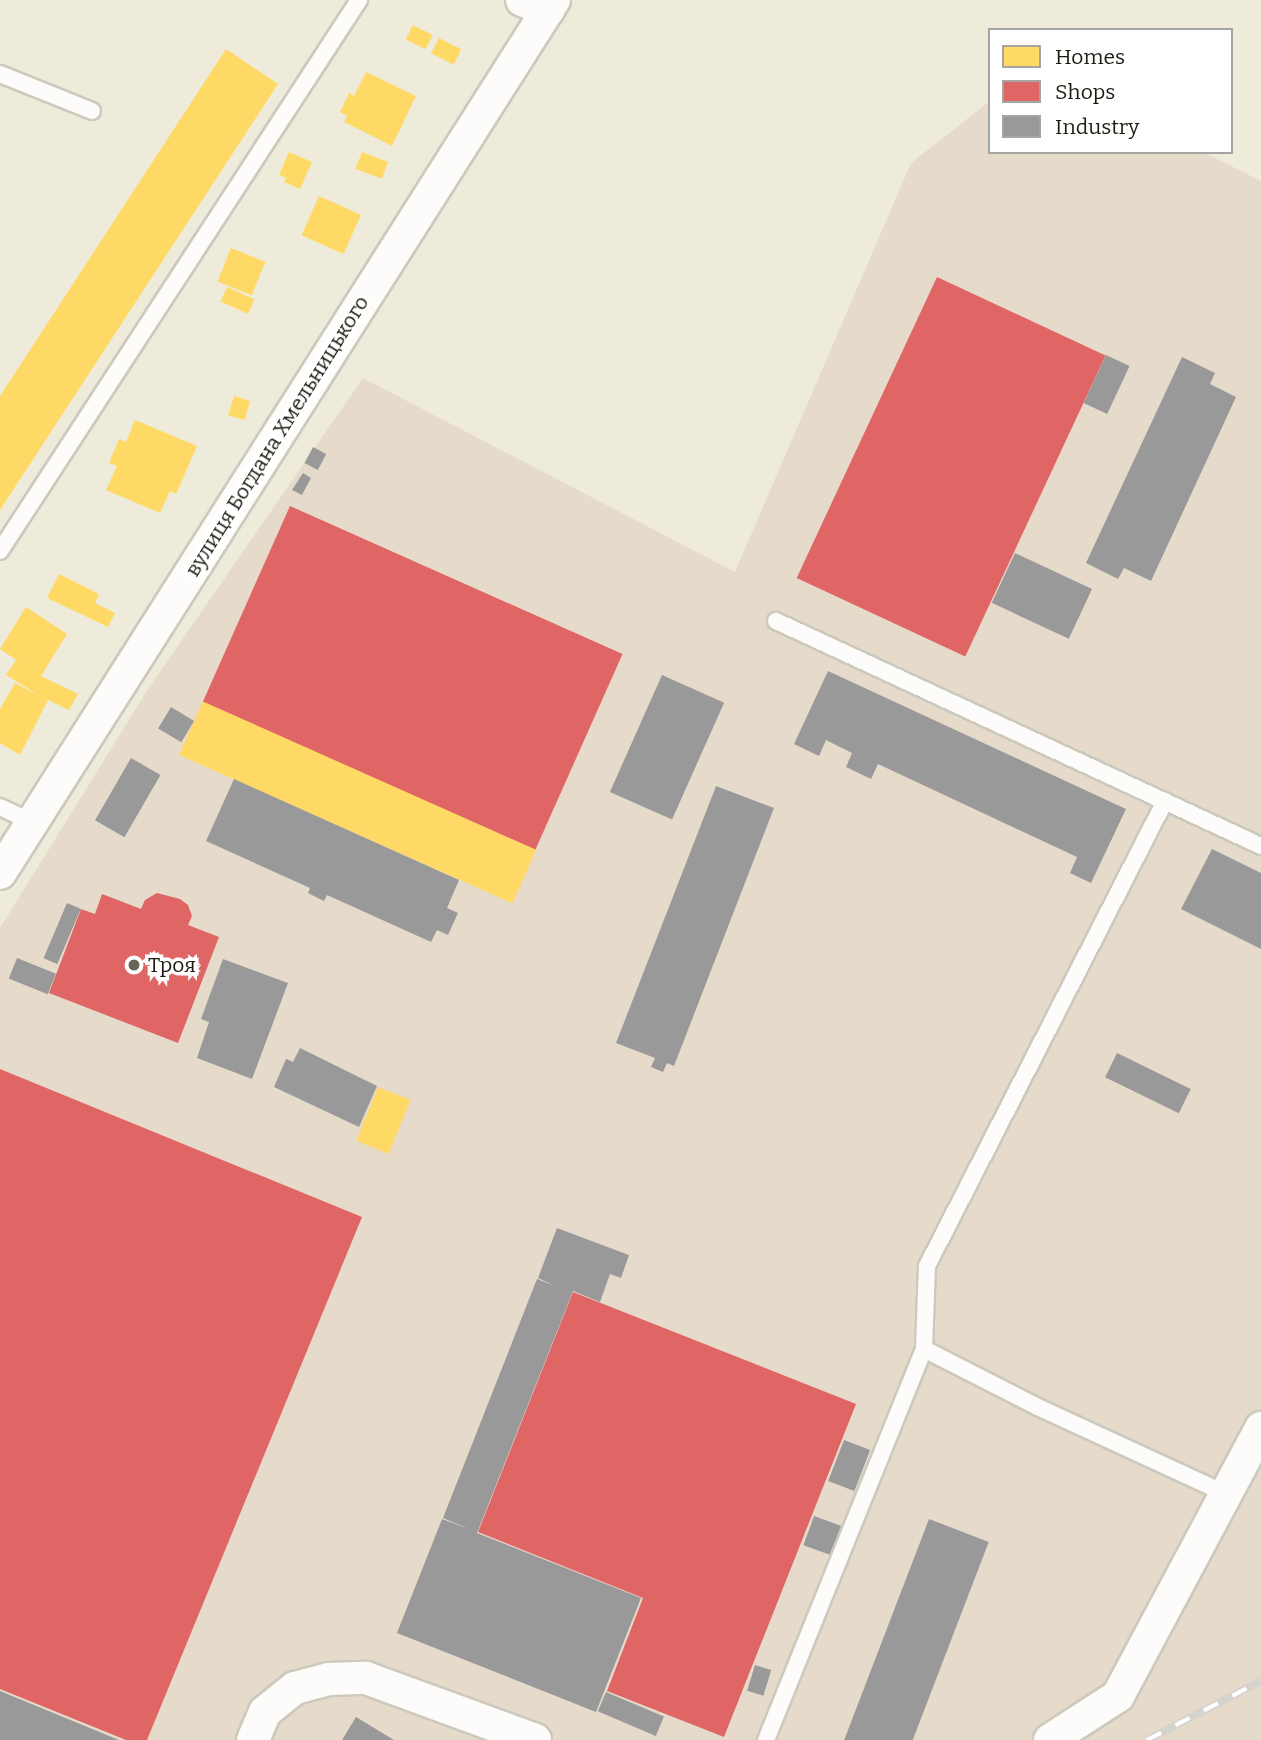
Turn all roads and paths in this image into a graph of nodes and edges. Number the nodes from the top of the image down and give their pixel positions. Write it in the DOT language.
graph roads {
  1 [pos="359,0"];
  2 [pos="541,3"];
  3 [pos="0,74"];
  4 [pos="92,111"];
  5 [pos="0,551"];
  6 [pos="776,621"];
  7 [pos="1165,801"];
  8 [pos="0,807"];
  9 [pos="32,822"];
  10 [pos="1261,846"];
  11 [pos="0,873"];
  12 [pos="924,1349"];
  13 [pos="1261,1429"];
  14 [pos="1224,1493"];
  15 [pos="253,1740"];
  16 [pos="536,1740"];
  17 [pos="765,1740"];
  18 [pos="1050,1740"];
  1 -- 5 [label="lane"];
  2 -- 9 [label="street, вулиця Богдана Хмельницького"];
  3 -- 4 [label="lane"];
  6 -- 7 [label="lane"];
  7 -- 10 [label="lane"];
  7 -- 12 [label="lane"];
  8 -- 9 [label="lane"];
  9 -- 11 [label="street, вулиця Богдана Хмельницького"];
  12 -- 14 [label="lane"];
  12 -- 17 [label="lane"];
  13 -- 14 [label="street"];
  14 -- 18 [label="street"];
  15 -- 16 [label="street"];
}
